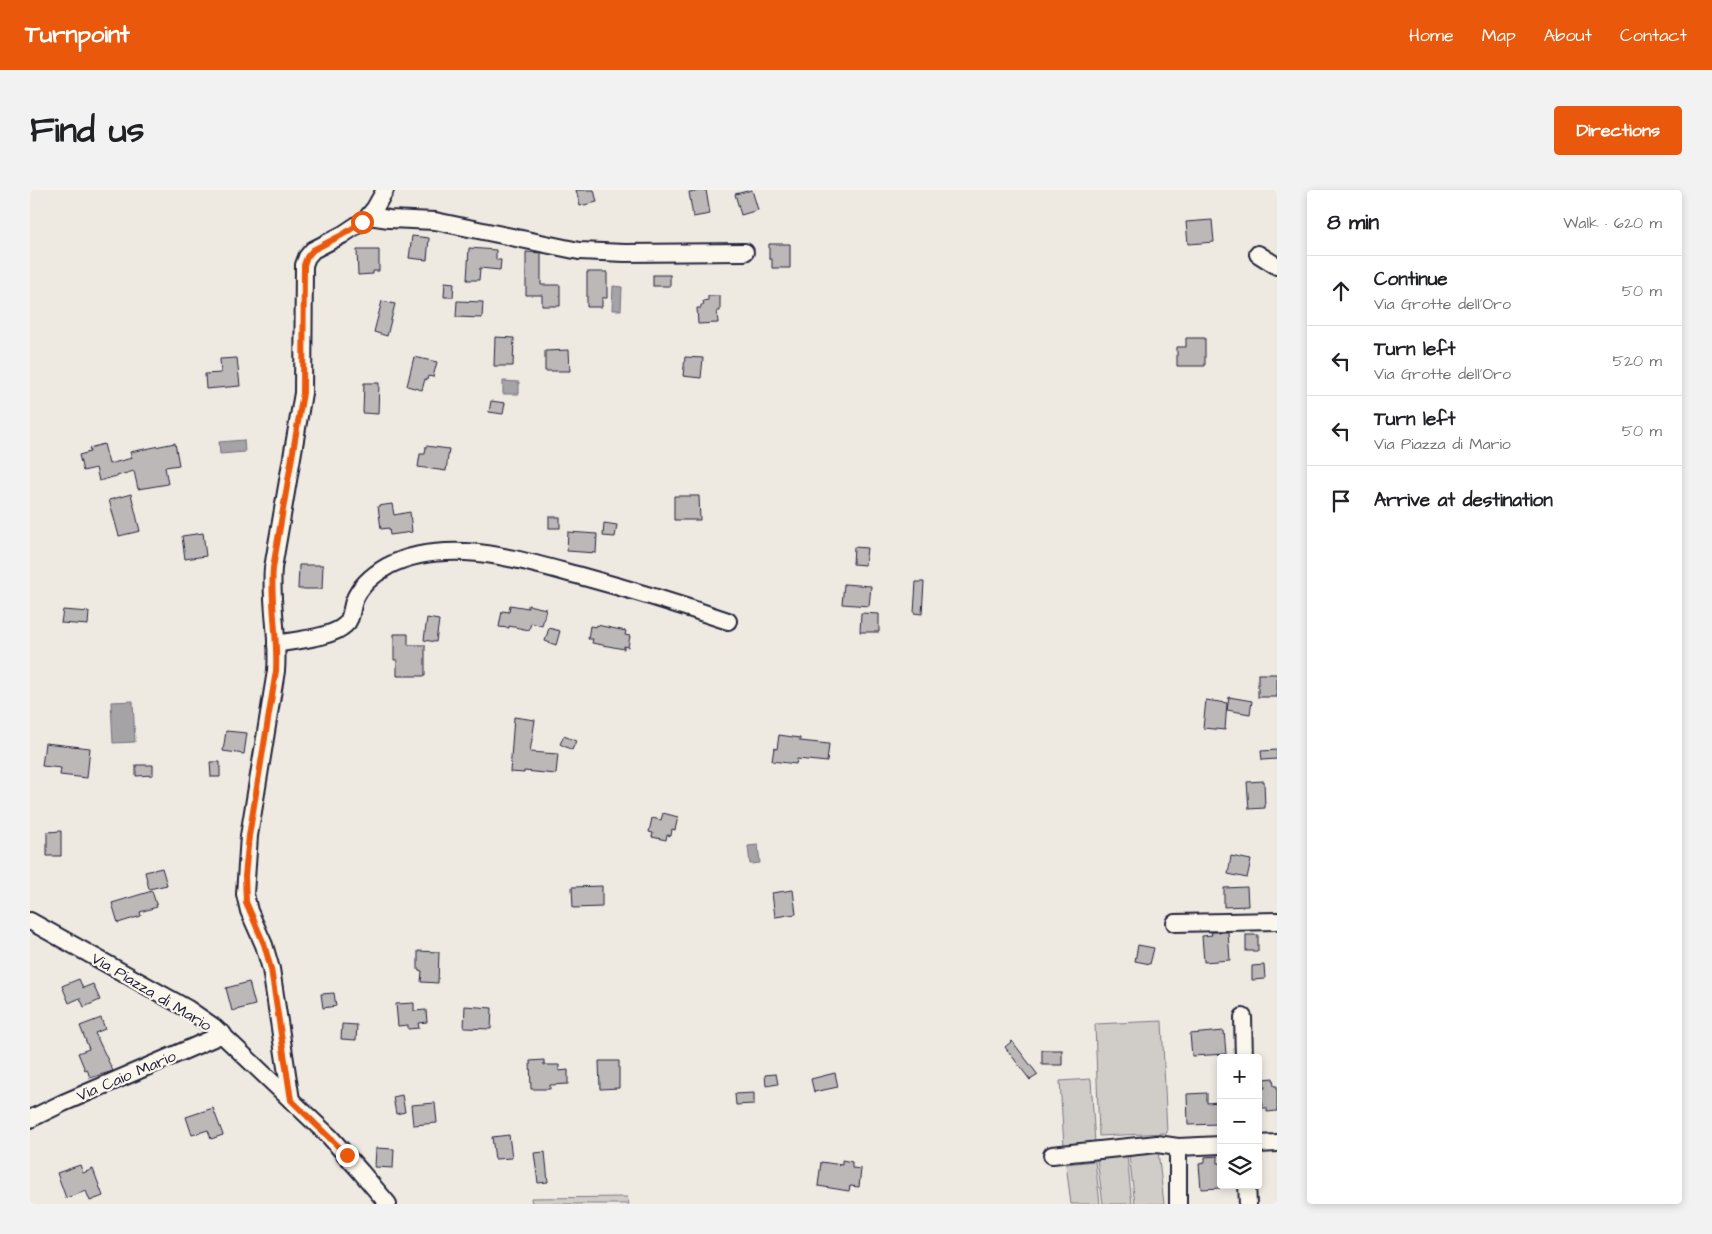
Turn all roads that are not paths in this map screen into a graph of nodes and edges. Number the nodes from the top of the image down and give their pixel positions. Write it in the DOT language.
graph roads {
  1 [pos="386,190"];
  2 [pos="369,216"];
  3 [pos="745,252"];
  4 [pos="1258,254"];
  5 [pos="1277,266"];
  6 [pos="728,621"];
  7 [pos="276,644"];
  8 [pos="30,921"];
  9 [pos="1277,921"];
  10 [pos="1175,923"];
  11 [pos="1243,1017"];
  12 [pos="223,1034"];
  13 [pos="1244,1054"];
  14 [pos="291,1100"];
  15 [pos="30,1118"];
  16 [pos="1277,1142"];
  17 [pos="1262,1144"];
  18 [pos="1217,1145"];
  19 [pos="1178,1147"];
  20 [pos="1052,1155"];
  21 [pos="1247,1189"];
  22 [pos="388,1204"];
  23 [pos="1178,1204"];
  24 [pos="1248,1204"];
  1 -- 2 [label="street"];
  2 -- 3 [label="street"];
  2 -- 7 [label="street"];
  4 -- 5 [label="street"];
  6 -- 7 [label="street"];
  7 -- 14 [label="street"];
  8 -- 12 [label="street, Via Piazza di Mario"];
  9 -- 10 [label="street"];
  11 -- 13 [label="street"];
  12 -- 14 [label="street, Via Piazza di Mario"];
  12 -- 15 [label="street, Via Caio Mario"];
  14 -- 22 [label="street, Via Piazza di Mario"];
  16 -- 17 [label="street"];
  18 -- 19 [label="street"];
  19 -- 20 [label="street"];
  19 -- 23 [label="street"];
  21 -- 24 [label="street"];
}
